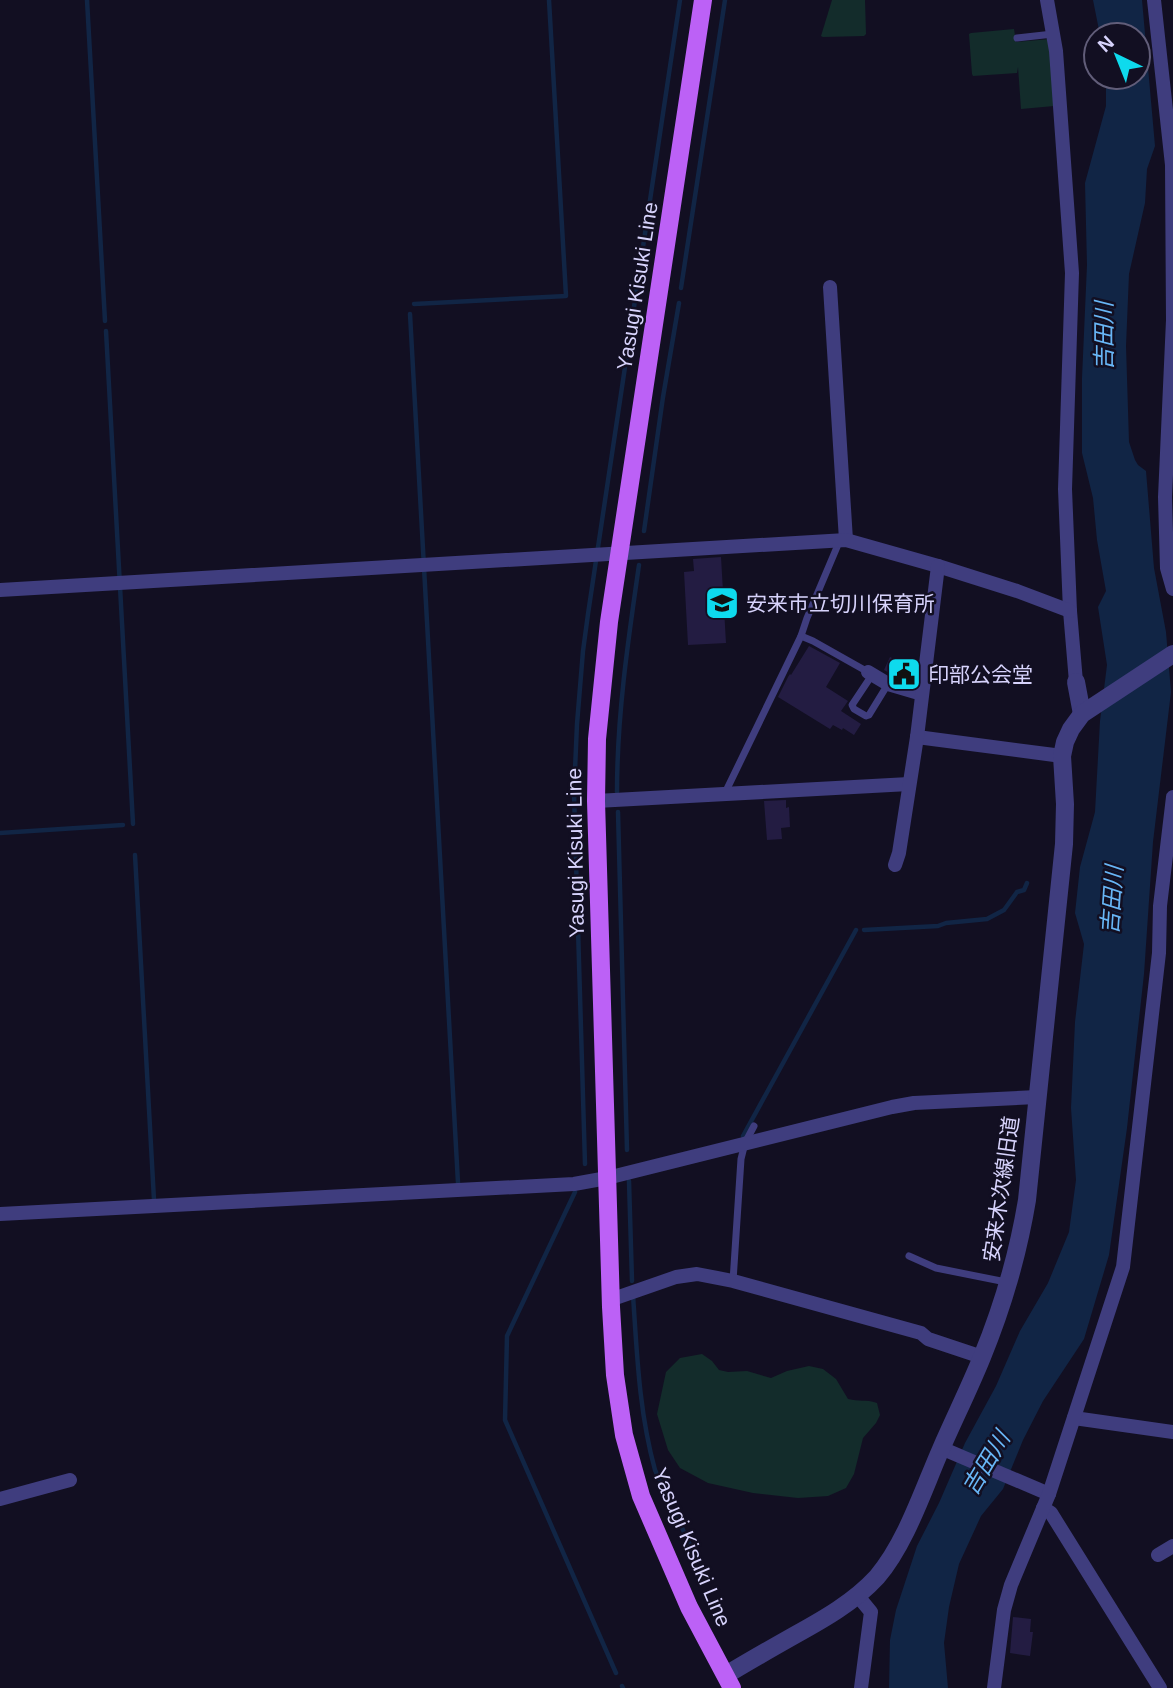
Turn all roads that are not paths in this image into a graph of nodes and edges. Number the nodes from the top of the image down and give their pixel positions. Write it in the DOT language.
graph roads {
  1 [pos="703,0"];
  2 [pos="1047,0"];
  3 [pos="1154,0"];
  4 [pos="1053,34"];
  5 [pos="1017,38"];
  6 [pos="1167,66"];
  7 [pos="1172,165"];
  8 [pos="830,287"];
  9 [pos="842,540"];
  10 [pos="619,552"];
  11 [pos="938,566"];
  12 [pos="1173,589"];
  13 [pos="0,590"];
  14 [pos="1070,611"];
  15 [pos="801,636"];
  16 [pos="1173,654"];
  17 [pos="870,673"];
  18 [pos="1076,682"];
  19 [pos="888,684"];
  20 [pos="922,694"];
  21 [pos="1085,712"];
  22 [pos="917,737"];
  23 [pos="1062,755"];
  24 [pos="909,784"];
  25 [pos="724,794"];
  26 [pos="1173,797"];
  27 [pos="596,801"];
  28 [pos="895,865"];
  29 [pos="1037,1097"];
  30 [pos="754,1126"];
  31 [pos="745,1143"];
  32 [pos="607,1178"];
  33 [pos="0,1214"];
  34 [pos="909,1256"];
  35 [pos="733,1281"];
  36 [pos="1009,1282"];
  37 [pos="610,1300"];
  38 [pos="982,1357"];
  39 [pos="1074,1418"];
  40 [pos="1173,1432"];
  41 [pos="947,1451"];
  42 [pos="70,1480"];
  43 [pos="1045,1492"];
  44 [pos="0,1499"];
  45 [pos="1043,1508"];
  46 [pos="1173,1548"];
  47 [pos="1158,1555"];
  48 [pos="858,1595"];
  49 [pos="729,1681"];
  50 [pos="861,1688"];
  51 [pos="994,1688"];
  52 [pos="1160,1688"];
  1 -- 10 [label="main road, Yasugi Kisuki Line"];
  2 -- 4 [label="street"];
  3 -- 6 [label="street"];
  4 -- 5 [label="lane"];
  4 -- 14 [label="street"];
  6 -- 7 [label="street"];
  7 -- 12 [label="street"];
  8 -- 9 [label="street"];
  9 -- 10 [label="street"];
  9 -- 11 [label="street"];
  9 -- 15 [label="lane"];
  10 -- 13 [label="street"];
  10 -- 27 [label="main road, Yasugi Kisuki Line"];
  11 -- 14 [label="street"];
  11 -- 20 [label="street"];
  14 -- 18 [label="street"];
  15 -- 17 [label="lane"];
  15 -- 25 [label="lane"];
  16 -- 21 [label="street, 安来木次線旧道"];
  17 -- 19 [label="street"];
  17 -- 19 [label="lane"];
  18 -- 21 [label="street"];
  19 -- 20 [label="street"];
  20 -- 22 [label="street"];
  21 -- 23 [label="street, 安来木次線旧道"];
  22 -- 23 [label="street"];
  22 -- 24 [label="street"];
  23 -- 29 [label="street, 安来木次線旧道"];
  24 -- 25 [label="street"];
  24 -- 28 [label="street"];
  25 -- 27 [label="street"];
  26 -- 39 [label="street"];
  27 -- 32 [label="main road, Yasugi Kisuki Line"];
  29 -- 31 [label="street"];
  29 -- 36 [label="street, 安来木次線旧道"];
  30 -- 31 [label="lane"];
  31 -- 32 [label="street"];
  31 -- 35 [label="lane"];
  32 -- 33 [label="street"];
  32 -- 37 [label="main road, Yasugi Kisuki Line"];
  34 -- 36 [label="lane"];
  35 -- 37 [label="street"];
  35 -- 38 [label="street"];
  36 -- 38 [label="street, 安来木次線旧道"];
  37 -- 49 [label="main road, Yasugi Kisuki Line"];
  38 -- 41 [label="street, 安来木次線旧道"];
  39 -- 40 [label="street"];
  39 -- 43 [label="street"];
  41 -- 43 [label="street"];
  41 -- 48 [label="street, 安来木次線旧道"];
  42 -- 44 [label="street"];
  43 -- 45 [label="street"];
  45 -- 51 [label="street"];
  45 -- 52 [label="street"];
  46 -- 47 [label="street"];
  48 -- 49 [label="street, 安来木次線旧道"];
  48 -- 50 [label="street"];
}
